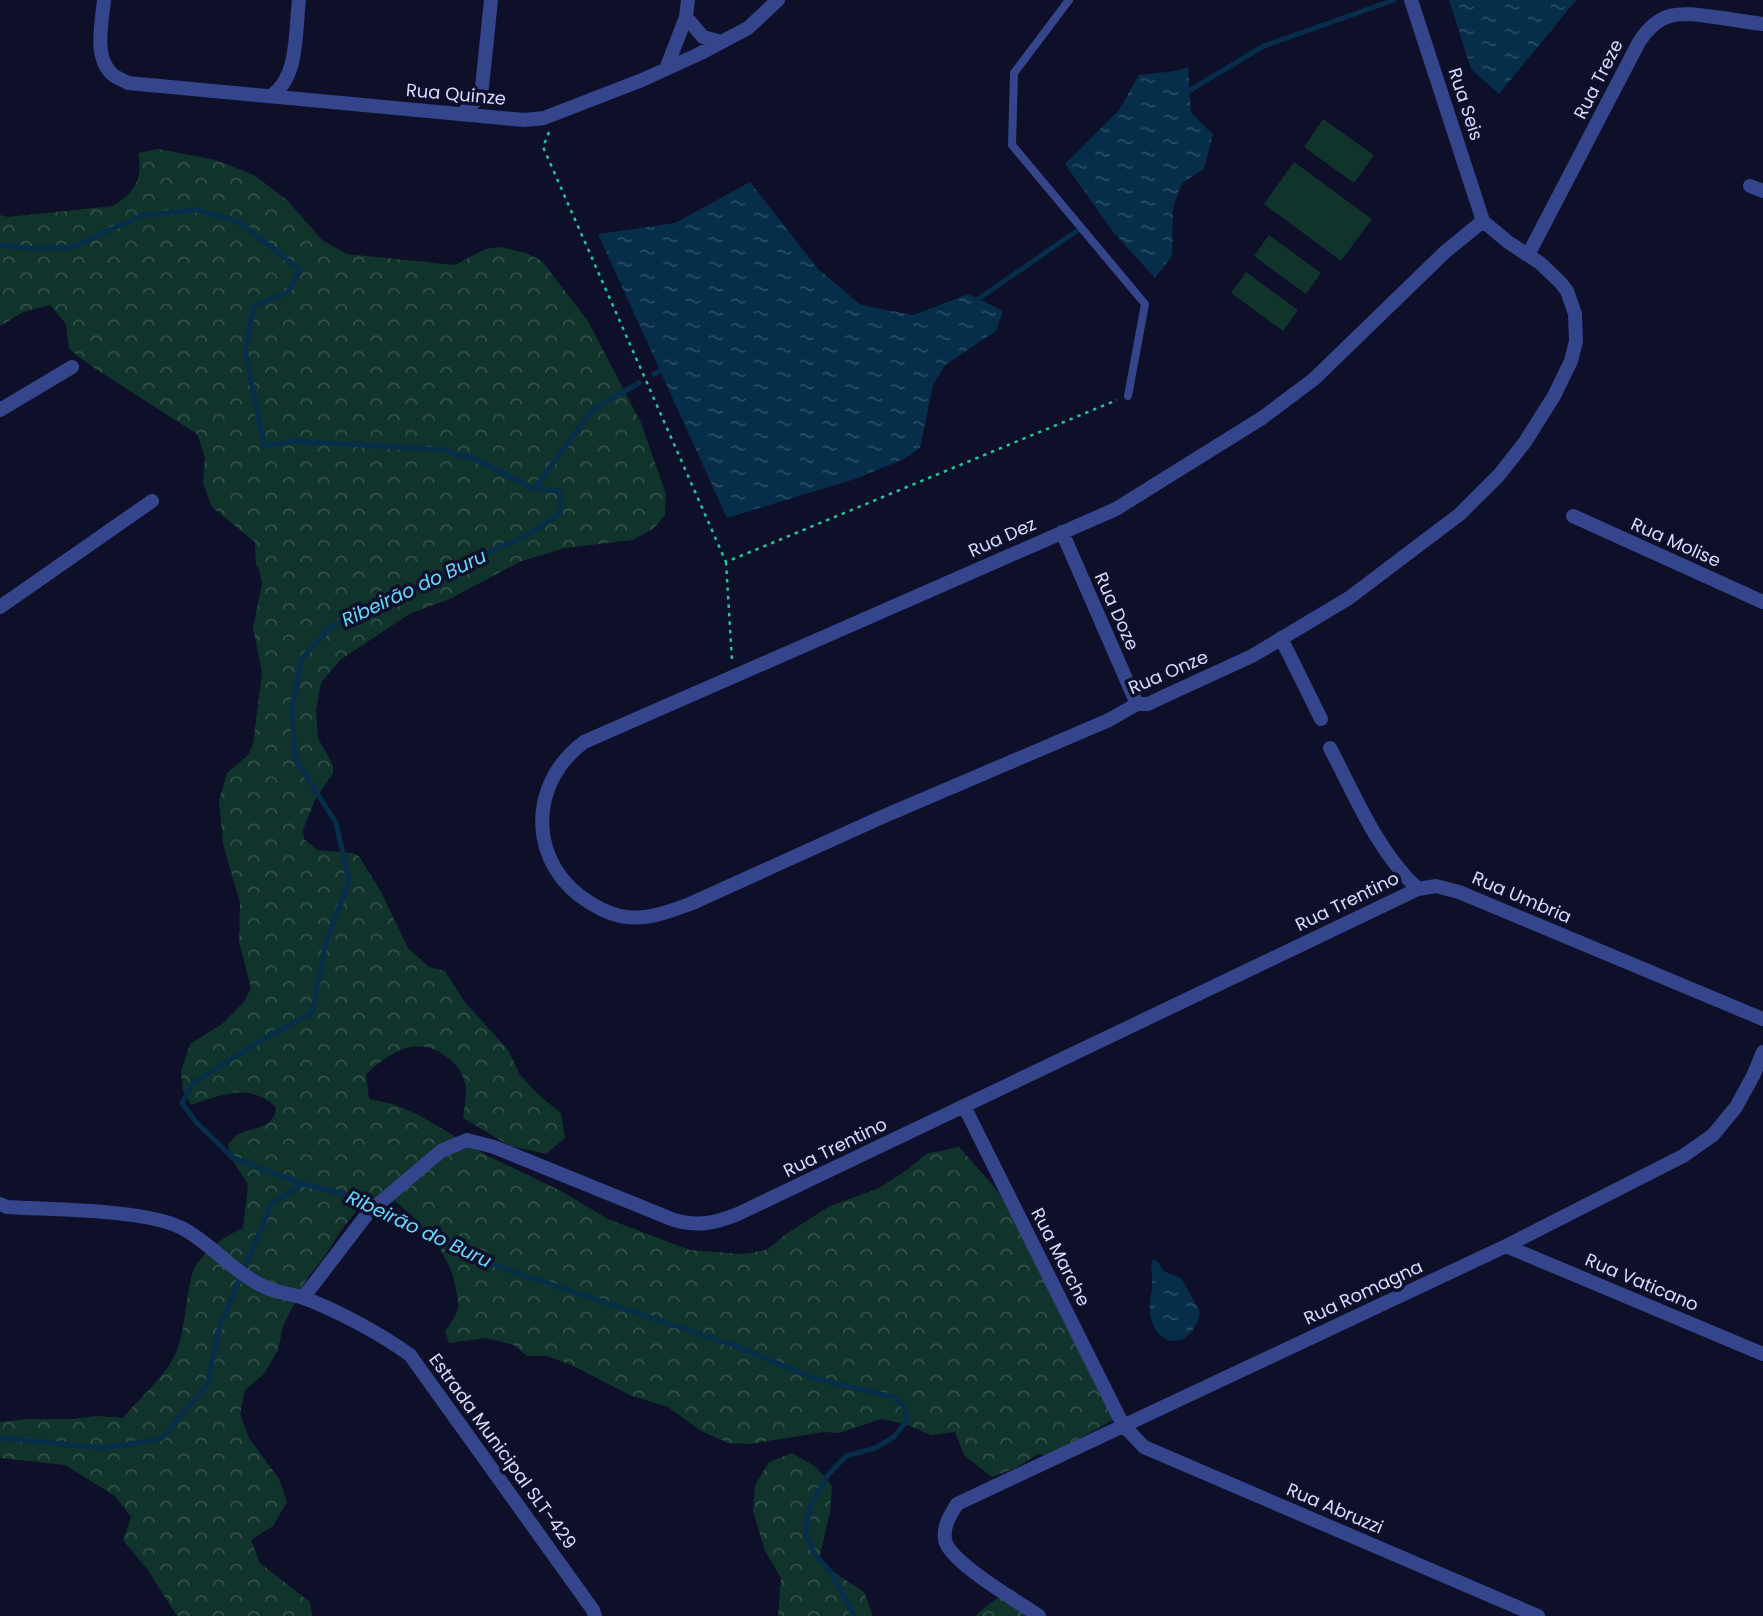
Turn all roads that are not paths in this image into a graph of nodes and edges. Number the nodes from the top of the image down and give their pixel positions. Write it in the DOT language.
graph roads {
  1 [pos="104,0"];
  2 [pos="299,0"];
  3 [pos="491,0"];
  4 [pos="688,0"];
  5 [pos="778,0"];
  6 [pos="1069,0"];
  7 [pos="1411,0"];
  8 [pos="686,17"];
  9 [pos="1763,24"];
  10 [pos="722,42"];
  11 [pos="291,69"];
  12 [pos="666,69"];
  13 [pos="482,87"];
  14 [pos="271,96"];
  15 [pos="313,100"];
  16 [pos="462,114"];
  17 [pos="503,118"];
  18 [pos="1483,221"];
  19 [pos="1528,255"];
  20 [pos="72,367"];
  21 [pos="1128,396"];
  22 [pos="0,410"];
  23 [pos="152,501"];
  24 [pos="1573,516"];
  25 [pos="1062,532"];
  26 [pos="1763,602"];
  27 [pos="0,607"];
  28 [pos="1281,638"];
  29 [pos="1137,704"];
  30 [pos="1321,719"];
  31 [pos="1330,748"];
  32 [pos="545,848"];
  33 [pos="1418,889"];
  34 [pos="1763,1019"];
  35 [pos="1763,1052"];
  36 [pos="964,1106"];
  37 [pos="0,1204"];
  38 [pos="1506,1246"];
  39 [pos="303,1298"];
  40 [pos="1763,1354"];
  41 [pos="1123,1425"];
  42 [pos="1520,1613"];
  43 [pos="595,1616"];
  44 [pos="1039,1616"];
  45 [pos="1538,1616"];
  1 -- 14 [label="street, Rua Quinze"];
  2 -- 11 [label="street"];
  3 -- 13 [label="street"];
  4 -- 8 [label="street"];
  5 -- 10 [label="street, Rua Quinze"];
  6 -- 21 [label="lane"];
  7 -- 18 [label="street, Rua Seis"];
  8 -- 10 [label="street"];
  8 -- 12 [label="street"];
  9 -- 19 [label="street, Rua Treze"];
  10 -- 12 [label="street, Rua Quinze"];
  11 -- 14 [label="street"];
  11 -- 15 [label="street"];
  12 -- 17 [label="street, Rua Quinze"];
  13 -- 16 [label="street"];
  13 -- 17 [label="street"];
  14 -- 15 [label="street, Rua Quinze"];
  15 -- 16 [label="street, Rua Quinze"];
  16 -- 17 [label="street, Rua Quinze"];
  18 -- 19 [label="street, Rua Onze"];
  18 -- 25 [label="street, Rua Dez"];
  19 -- 28 [label="street, Rua Onze"];
  20 -- 22 [label="street"];
  23 -- 27 [label="street"];
  24 -- 26 [label="street, Rua Molise"];
  25 -- 29 [label="street, Rua Doze"];
  25 -- 32 [label="street, Rua Dez"];
  28 -- 29 [label="street, Rua Onze"];
  28 -- 30 [label="street"];
  29 -- 32 [label="street, Rua Onze"];
  31 -- 33 [label="street"];
  33 -- 34 [label="street, Rua Umbria"];
  33 -- 36 [label="street, Rua Trentino"];
  35 -- 38 [label="street, Rua Romagna"];
  36 -- 39 [label="street, Rua Trentino"];
  36 -- 41 [label="street, Rua Marche"];
  37 -- 39 [label="street, Estrada Municipal SLT-429"];
  38 -- 40 [label="street, Rua Vaticano"];
  38 -- 41 [label="street, Rua Romagna"];
  39 -- 43 [label="street, Estrada Municipal SLT-429"];
  41 -- 42 [label="street, Rua Abruzzi"];
  41 -- 44 [label="street, Rua Romagna"];
  42 -- 45 [label="street, Rua Abruzzi"];
}
